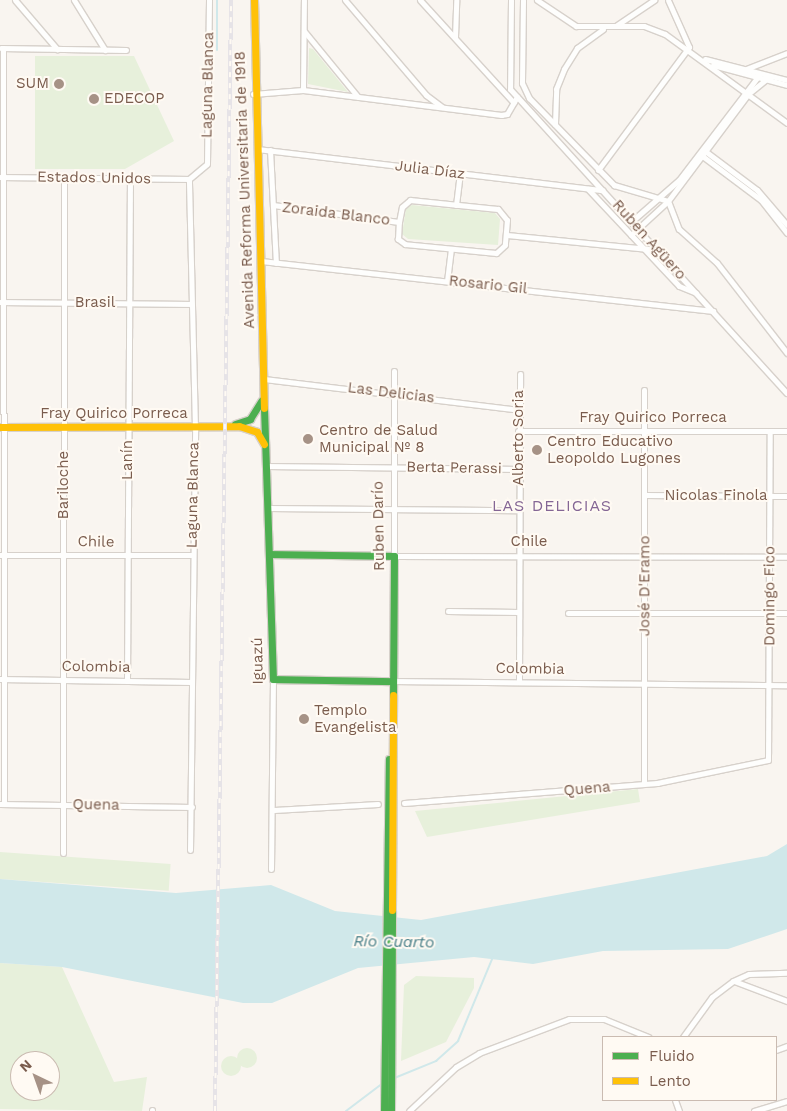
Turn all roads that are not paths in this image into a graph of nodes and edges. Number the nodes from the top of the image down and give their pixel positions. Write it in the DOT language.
graph roads {
  1 [pos="15,0"];
  2 [pos="74,0"];
  3 [pos="208,0"];
  4 [pos="254,0"];
  5 [pos="304,0"];
  6 [pos="345,0"];
  7 [pos="420,0"];
  8 [pos="456,0"];
  9 [pos="511,0"];
  10 [pos="523,0"];
  11 [pos="537,0"];
  12 [pos="654,0"];
  13 [pos="668,0"];
  14 [pos="612,27"];
  15 [pos="604,28"];
  16 [pos="304,30"];
  17 [pos="455,38"];
  18 [pos="689,47"];
  19 [pos="2,48"];
  20 [pos="58,49"];
  21 [pos="105,50"];
  22 [pos="126,50"];
  23 [pos="787,53"];
  24 [pos="702,58"];
  25 [pos="710,64"];
  26 [pos="744,69"];
  27 [pos="736,71"];
  28 [pos="758,75"];
  29 [pos="768,78"];
  30 [pos="787,80"];
  31 [pos="787,85"];
  32 [pos="303,90"];
  33 [pos="746,93"];
  34 [pos="253,94"];
  35 [pos="358,97"];
  36 [pos="517,97"];
  37 [pos="514,103"];
  38 [pos="442,107"];
  39 [pos="787,123"];
  40 [pos="555,125"];
  41 [pos="257,149"];
  42 [pos="270,150"];
  43 [pos="702,152"];
  44 [pos="598,170"];
  45 [pos="460,174"];
  46 [pos="64,176"];
  47 [pos="2,177"];
  48 [pos="130,179"];
  49 [pos="189,179"];
  50 [pos="588,188"];
  51 [pos="603,190"];
  52 [pos="665,199"];
  53 [pos="456,205"];
  54 [pos="273,206"];
  55 [pos="632,221"];
  56 [pos="399,222"];
  57 [pos="787,225"];
  58 [pos="638,229"];
  59 [pos="787,233"];
  60 [pos="507,234"];
  61 [pos="631,235"];
  62 [pos="643,248"];
  63 [pos="451,250"];
  64 [pos="658,250"];
  65 [pos="262,261"];
  66 [pos="276,263"];
  67 [pos="447,281"];
  68 [pos="698,293"];
  69 [pos="2,302"];
  70 [pos="64,303"];
  71 [pos="129,304"];
  72 [pos="191,304"];
  73 [pos="714,311"];
  74 [pos="787,353"];
  75 [pos="394,371"];
  76 [pos="520,374"];
  77 [pos="264,378"];
  78 [pos="644,390"];
  79 [pos="394,393"];
  80 [pos="787,393"];
  81 [pos="263,399"];
  82 [pos="518,410"];
  83 [pos="253,417"];
  84 [pos="265,417"];
  85 [pos="1,427"];
  86 [pos="64,427"];
  87 [pos="227,427"];
  88 [pos="128,428"];
  89 [pos="195,428"];
  90 [pos="266,428"];
  91 [pos="254,430"];
  92 [pos="770,431"];
  93 [pos="787,431"];
  94 [pos="518,432"];
  95 [pos="644,432"];
  96 [pos="268,451"];
  97 [pos="268,466"];
  98 [pos="392,466"];
  99 [pos="519,469"];
  100 [pos="645,495"];
  101 [pos="771,496"];
  102 [pos="787,496"];
  103 [pos="393,507"];
  104 [pos="269,508"];
  105 [pos="519,510"];
  106 [pos="270,554"];
  107 [pos="2,555"];
  108 [pos="64,555"];
  109 [pos="192,555"];
  110 [pos="517,555"];
  111 [pos="127,556"];
  112 [pos="394,556"];
  113 [pos="645,557"];
  114 [pos="770,557"];
  115 [pos="787,558"];
  116 [pos="448,611"];
  117 [pos="518,612"];
  118 [pos="645,612"];
  119 [pos="769,612"];
  120 [pos="568,613"];
  121 [pos="787,613"];
  122 [pos="2,679"];
  123 [pos="273,679"];
  124 [pos="63,680"];
  125 [pos="126,681"];
  126 [pos="392,681"];
  127 [pos="191,682"];
  128 [pos="519,682"];
  129 [pos="645,684"];
  130 [pos="769,684"];
  131 [pos="787,684"];
  132 [pos="768,760"];
  133 [pos="644,783"];
  134 [pos="404,803"];
  135 [pos="2,804"];
  136 [pos="65,804"];
  137 [pos="378,804"];
  138 [pos="192,807"];
  139 [pos="274,810"];
  140 [pos="389,836"];
  141 [pos="190,850"];
  142 [pos="63,852"];
  143 [pos="271,869"];
  144 [pos="787,973"];
  145 [pos="733,981"];
  146 [pos="787,1001"];
  147 [pos="646,1036"];
  148 [pos="684,1036"];
  149 [pos="787,1101"];
  150 [pos="384,1111"];
  151 [pos="391,1111"];
  152 [pos="409,1111"];
  153 [pos="754,1111"];
  1 -- 20 [label="street"];
  2 -- 21 [label="street"];
  3 -- 49 [label="street, Laguna Blanca"];
  4 -- 34 [label="main road, Avenida Reforma Universitaria de 1918"];
  5 -- 16 [label="street"];
  6 -- 38 [label="street"];
  7 -- 17 [label="street"];
  8 -- 17 [label="street"];
  9 -- 36 [label="street, Ruben Agüero"];
  10 -- 40 [label="street"];
  11 -- 15 [label="street"];
  12 -- 14 [label="street"];
  13 -- 18 [label="street"];
  14 -- 15 [label="street"];
  14 -- 18 [label="street"];
  15 -- 40 [label="street"];
  16 -- 32 [label="street"];
  16 -- 35 [label="street"];
  17 -- 37 [label="street"];
  18 -- 24 [label="street"];
  18 -- 44 [label="street"];
  19 -- 20 [label="street"];
  19 -- 47 [label="street"];
  20 -- 21 [label="street"];
  21 -- 22 [label="street"];
  23 -- 26 [label="street"];
  24 -- 25 [label="street"];
  24 -- 26 [label="street"];
  25 -- 27 [label="street"];
  25 -- 33 [label="street"];
  26 -- 27 [label="street"];
  26 -- 28 [label="street"];
  27 -- 28 [label="street"];
  28 -- 29 [label="street"];
  28 -- 33 [label="street"];
  29 -- 30 [label="street"];
  29 -- 31 [label="street"];
  29 -- 33 [label="street"];
  32 -- 34 [label="street"];
  32 -- 35 [label="street"];
  33 -- 39 [label="street"];
  33 -- 43 [label="street"];
  34 -- 41 [label="main road, Avenida Reforma Universitaria de 1918"];
  35 -- 38 [label="street"];
  36 -- 37 [label="street"];
  36 -- 51 [label="street, Ruben Agüero"];
  37 -- 38 [label="street"];
  40 -- 44 [label="street"];
  41 -- 42 [label="street, Julia Díaz"];
  41 -- 65 [label="main road, Avenida Reforma Universitaria de 1918"];
  42 -- 45 [label="street, Julia Díaz"];
  42 -- 54 [label="street"];
  43 -- 52 [label="street"];
  43 -- 57 [label="street"];
  43 -- 59 [label="street"];
  44 -- 52 [label="street"];
  45 -- 50 [label="street, Julia Díaz"];
  45 -- 53 [label="street"];
  46 -- 47 [label="street, Estados Unidos"];
  46 -- 48 [label="street, Estados Unidos"];
  46 -- 70 [label="street, Bariloche"];
  47 -- 69 [label="street"];
  48 -- 49 [label="street, Estados Unidos"];
  48 -- 71 [label="street, Lanín"];
  49 -- 72 [label="street, Laguna Blanca"];
  50 -- 51 [label="street, Julia Díaz"];
  50 -- 61 [label="street"];
  51 -- 55 [label="street, Ruben Agüero"];
  52 -- 55 [label="street"];
  52 -- 58 [label="street"];
  52 -- 74 [label="street"];
  53 -- 56 [label="street, Zoraida Blanco"];
  53 -- 60 [label="street, Zoraida Blanco"];
  54 -- 56 [label="street, Zoraida Blanco"];
  54 -- 66 [label="street"];
  55 -- 58 [label="street, Ruben Agüero"];
  56 -- 63 [label="street, Zoraida Blanco"];
  58 -- 61 [label="street"];
  58 -- 64 [label="street, Ruben Agüero"];
  60 -- 62 [label="street"];
  60 -- 63 [label="street, Zoraida Blanco"];
  61 -- 62 [label="street"];
  62 -- 64 [label="street"];
  62 -- 68 [label="street"];
  63 -- 67 [label="street"];
  64 -- 68 [label="street, Ruben Agüero"];
  65 -- 66 [label="street, Rosario Gil"];
  65 -- 77 [label="main road, Avenida Reforma Universitaria de 1918"];
  66 -- 67 [label="street, Rosario Gil"];
  67 -- 73 [label="street, Rosario Gil"];
  68 -- 73 [label="street, Ruben Agüero"];
  69 -- 70 [label="street, Brasil"];
  69 -- 85 [label="street"];
  70 -- 71 [label="street, Brasil"];
  70 -- 86 [label="street, Bariloche"];
  71 -- 72 [label="street, Brasil"];
  71 -- 88 [label="street, Lanín"];
  72 -- 89 [label="street, Laguna Blanca"];
  73 -- 80 [label="street, Ruben Agüero"];
  75 -- 79 [label="street, Ruben Darío"];
  76 -- 82 [label="street, Alberto Soria"];
  77 -- 79 [label="street, Las Delicias"];
  77 -- 81 [label="main road"];
  78 -- 95 [label="street, José D'Eramo"];
  79 -- 82 [label="street, Las Delicias"];
  79 -- 98 [label="street, Ruben Darío"];
  81 -- 83 [label="main road"];
  81 -- 84 [label="main road"];
  82 -- 94 [label="street, Alberto Soria"];
  83 -- 84 [label="main road"];
  83 -- 87 [label="main road, Fray Quirico Porreca"];
  83 -- 91 [label="main road"];
  84 -- 90 [label="main road"];
  85 -- 86 [label="main road, Fray Quirico Porreca"];
  85 -- 107 [label="street"];
  86 -- 88 [label="main road, Fray Quirico Porreca"];
  86 -- 108 [label="street, Bariloche"];
  87 -- 89 [label="main road, Fray Quirico Porreca"];
  87 -- 91 [label="main road, Fray Quirico Porreca"];
  88 -- 89 [label="main road, Fray Quirico Porreca"];
  88 -- 111 [label="street, Lanín"];
  89 -- 109 [label="street, Laguna Blanca"];
  90 -- 91 [label="main road, Fray Quirico Porreca"];
  90 -- 96 [label="main road, Iguazú"];
  91 -- 96 [label="main road"];
  92 -- 93 [label="street, Fray Quirico Porreca"];
  92 -- 95 [label="street, Fray Quirico Porreca"];
  92 -- 101 [label="street, Domingo Fico"];
  94 -- 95 [label="street, Fray Quirico Porreca"];
  94 -- 99 [label="street, Alberto Soria"];
  95 -- 100 [label="street, José D'Eramo"];
  96 -- 97 [label="main road, Iguazú"];
  97 -- 98 [label="street, Berta Perassi"];
  97 -- 104 [label="main road, Iguazú"];
  98 -- 99 [label="street, Berta Perassi"];
  98 -- 103 [label="street, Ruben Darío"];
  99 -- 105 [label="street, Alberto Soria"];
  100 -- 101 [label="street, Nicolas Finola"];
  100 -- 113 [label="street, José D'Eramo"];
  101 -- 102 [label="street, Nicolas Finola"];
  101 -- 114 [label="street, Domingo Fico"];
  103 -- 104 [label="street"];
  103 -- 105 [label="street"];
  103 -- 112 [label="street, Ruben Darío"];
  104 -- 106 [label="main road, Iguazú"];
  105 -- 110 [label="street, Alberto Soria"];
  106 -- 112 [label="main road, Chile"];
  106 -- 123 [label="main road, Iguazú"];
  107 -- 108 [label="street, Chile"];
  107 -- 122 [label="street"];
  108 -- 111 [label="street, Chile"];
  108 -- 124 [label="street, Bariloche"];
  109 -- 111 [label="street, Chile"];
  109 -- 127 [label="street, Laguna Blanca"];
  110 -- 112 [label="street, Chile"];
  110 -- 113 [label="street, Chile"];
  110 -- 117 [label="street, Alberto Soria"];
  111 -- 125 [label="street, Lanín"];
  112 -- 126 [label="main road, Ruben Darío"];
  113 -- 114 [label="street, Chile"];
  113 -- 118 [label="street, José D'Eramo"];
  114 -- 115 [label="street, Chile"];
  114 -- 119 [label="street, Domingo Fico"];
  116 -- 117 [label="street"];
  117 -- 128 [label="street, Alberto Soria"];
  118 -- 119 [label="street"];
  118 -- 120 [label="street"];
  118 -- 129 [label="street, José D'Eramo"];
  119 -- 121 [label="street"];
  119 -- 130 [label="street, Domingo Fico"];
  122 -- 124 [label="street, Colombia"];
  122 -- 135 [label="street"];
  123 -- 126 [label="main road, Colombia"];
  123 -- 139 [label="street, Iguazú"];
  124 -- 125 [label="street, Colombia"];
  124 -- 136 [label="street, Bariloche"];
  125 -- 127 [label="street, Colombia"];
  126 -- 128 [label="street, Colombia"];
  126 -- 140 [label="main road, Ruben Darío"];
  127 -- 138 [label="street, Laguna Blanca"];
  128 -- 129 [label="street, Colombia"];
  129 -- 130 [label="street, Colombia"];
  129 -- 133 [label="street, José D'Eramo"];
  130 -- 131 [label="street, Colombia"];
  130 -- 132 [label="street, Domingo Fico"];
  132 -- 133 [label="street, Quena"];
  133 -- 134 [label="street, Quena"];
  135 -- 136 [label="street, Quena"];
  136 -- 138 [label="street, Quena"];
  136 -- 142 [label="street, Bariloche"];
  137 -- 139 [label="street"];
  138 -- 141 [label="street, Laguna Blanca"];
  139 -- 143 [label="street, Iguazú"];
  140 -- 150 [label="main road"];
  140 -- 151 [label="main road"];
  144 -- 145 [label="street"];
  145 -- 146 [label="street"];
  145 -- 148 [label="street"];
  147 -- 152 [label="street"];
  149 -- 153 [label="street"];
}
